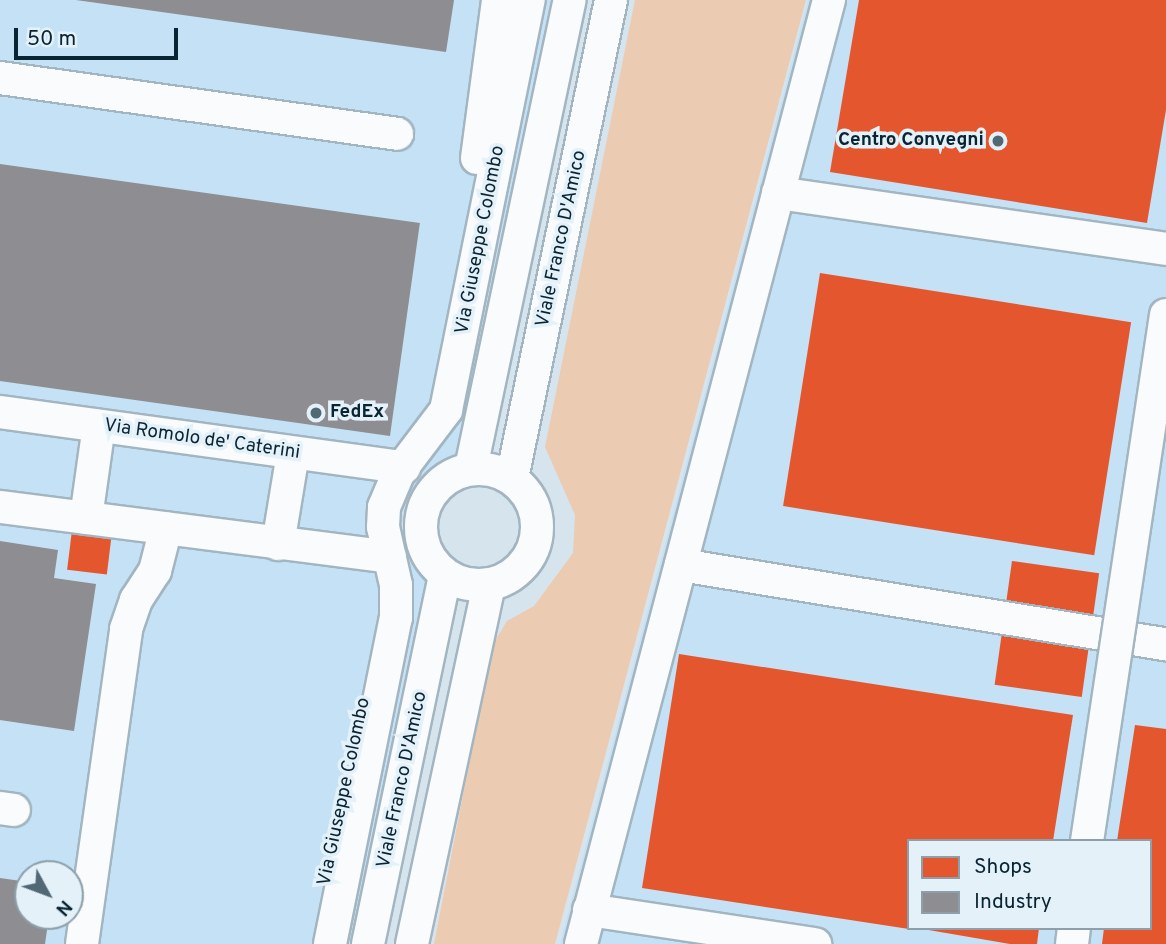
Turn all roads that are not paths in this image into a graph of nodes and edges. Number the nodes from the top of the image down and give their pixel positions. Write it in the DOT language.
graph roads {
  1 [pos="498,0"];
  2 [pos="512,0"];
  3 [pos="529,0"];
  4 [pos="570,0"];
  5 [pos="611,0"];
  6 [pos="829,0"];
  7 [pos="0,78"];
  8 [pos="397,134"];
  9 [pos="778,193"];
  10 [pos="472,199"];
  11 [pos="1166,249"];
  12 [pos="1166,315"];
  13 [pos="0,412"];
  14 [pos="99,426"];
  15 [pos="293,453"];
  16 [pos="404,467"];
  17 [pos="471,468"];
  18 [pos="512,478"];
  19 [pos="0,507"];
  20 [pos="86,518"];
  21 [pos="166,528"];
  22 [pos="278,544"];
  23 [pos="390,557"];
  24 [pos="681,565"];
  25 [pos="445,575"];
  26 [pos="489,584"];
  27 [pos="1166,644"];
  28 [pos="1087,839"];
  29 [pos="589,911"];
  30 [pos="82,944"];
  31 [pos="313,944"];
  32 [pos="330,944"];
  33 [pos="368,944"];
  34 [pos="412,944"];
  35 [pos="581,944"];
  36 [pos="815,944"];
  1 -- 10 [label="street"];
  2 -- 10 [label="street, Via Giuseppe Colombo"];
  3 -- 16 [label="street, Via Giuseppe Colombo"];
  4 -- 17 [label="street"];
  5 -- 18 [label="street, Viale Franco D'Amico"];
  6 -- 9 [label="street"];
  7 -- 8 [label="street"];
  9 -- 11 [label="street"];
  9 -- 24 [label="street"];
  10 -- 16 [label="street, Via Giuseppe Colombo"];
  12 -- 28 [label="street, bridge"];
  13 -- 14 [label="street, Via Romolo de' Caterini"];
  14 -- 15 [label="street, Via Romolo de' Caterini"];
  14 -- 20 [label="street"];
  15 -- 16 [label="street, Via Romolo de' Caterini"];
  15 -- 22 [label="street"];
  16 -- 23 [label="street, Via Giuseppe Colombo"];
  17 -- 18 [label="street"];
  17 -- 25 [label="street"];
  18 -- 26 [label="street"];
  19 -- 20 [label="street"];
  20 -- 21 [label="street"];
  21 -- 22 [label="street"];
  21 -- 30 [label="street"];
  22 -- 23 [label="street"];
  23 -- 31 [label="street, Via Giuseppe Colombo"];
  23 -- 32 [label="street, Via Giuseppe Colombo"];
  24 -- 27 [label="street"];
  24 -- 29 [label="street"];
  25 -- 26 [label="street"];
  25 -- 33 [label="street, Viale Franco D'Amico"];
  26 -- 34 [label="street"];
  29 -- 35 [label="street"];
  29 -- 36 [label="street"];
}
